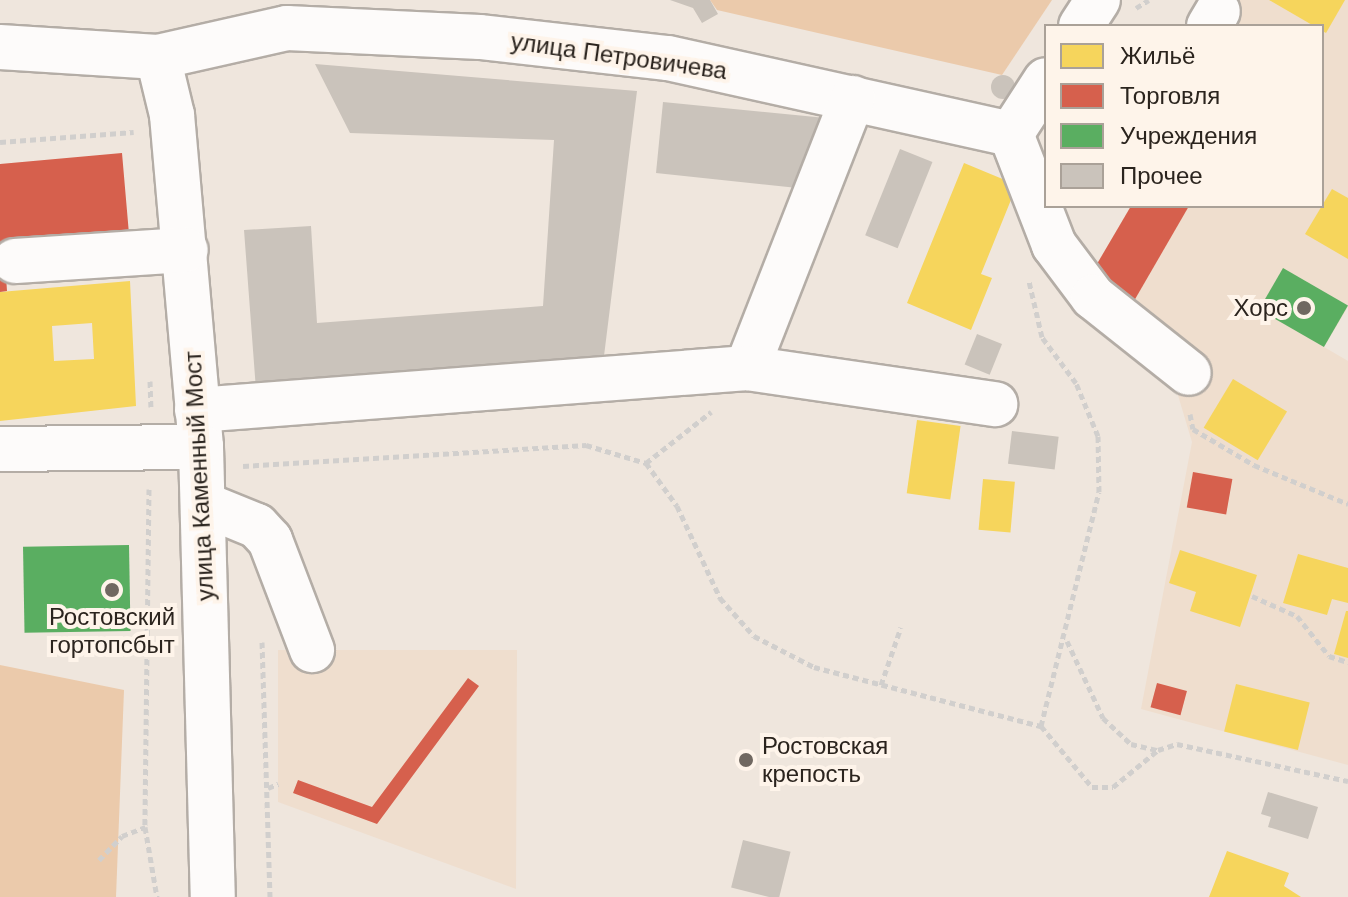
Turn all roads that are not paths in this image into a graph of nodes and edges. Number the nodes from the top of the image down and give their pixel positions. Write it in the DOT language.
graph roads {
  1 [pos="1098,0"];
  2 [pos="1082,24"];
  3 [pos="0,47"];
  4 [pos="158,57"];
  5 [pos="1044,83"];
  6 [pos="853,98"];
  7 [pos="1011,134"];
  8 [pos="1044,170"];
  9 [pos="186,250"];
  10 [pos="15,261"];
  11 [pos="747,368"];
  12 [pos="1189,373"];
  13 [pos="995,404"];
  14 [pos="199,429"];
  15 [pos="0,449"];
  16 [pos="203,504"];
  17 [pos="312,650"];
  18 [pos="213,897"];
  1 -- 2 [label="street"];
  3 -- 4 [label="street, улица Петровичева"];
  4 -- 6 [label="street, улица Петровичева"];
  4 -- 9 [label="street, улица Каменный Мост"];
  5 -- 7 [label="street"];
  6 -- 7 [label="street, улица Петровичева"];
  6 -- 11 [label="street"];
  7 -- 8 [label="street"];
  7 -- 12 [label="street"];
  9 -- 10 [label="street"];
  9 -- 14 [label="street, улица Каменный Мост"];
  11 -- 13 [label="street"];
  11 -- 14 [label="street"];
  14 -- 15 [label="street"];
  14 -- 16 [label="street, улица Каменный Мост"];
  16 -- 17 [label="street"];
  16 -- 18 [label="street, улица Каменный Мост"];
}
